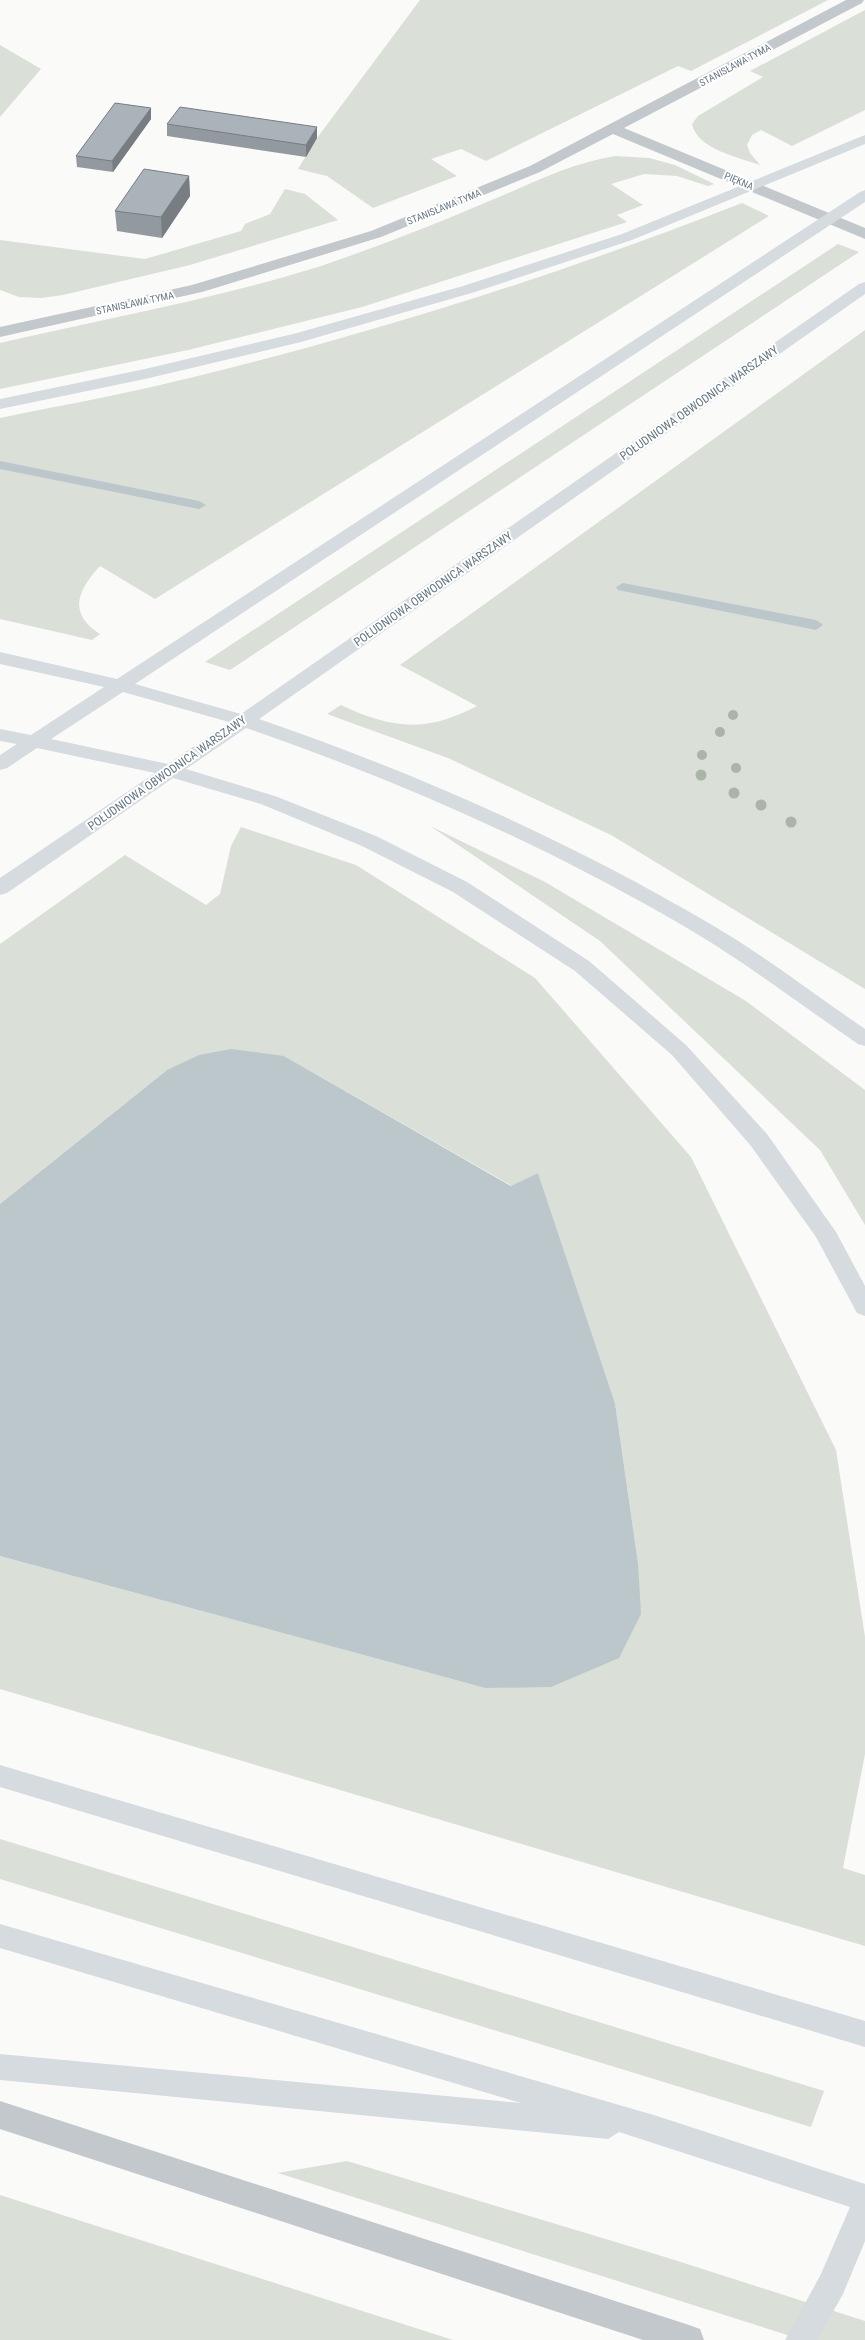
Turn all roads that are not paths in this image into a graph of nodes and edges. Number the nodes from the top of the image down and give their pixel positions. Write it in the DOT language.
graph roads {
  1 [pos="857,0"];
  2 [pos="614,129"];
  3 [pos="865,139"];
  4 [pos="860,198"];
  5 [pos="865,234"];
  6 [pos="865,288"];
  7 [pos="0,332"];
  8 [pos="0,404"];
  9 [pos="0,658"];
  10 [pos="0,734"];
  11 [pos="0,764"];
  12 [pos="0,888"];
  13 [pos="865,1039"];
  14 [pos="865,1307"];
  15 [pos="0,1776"];
  16 [pos="0,1936"];
  17 [pos="865,2034"];
  18 [pos="0,2068"];
  19 [pos="0,2115"];
  20 [pos="657,2130"];
  21 [pos="865,2198"];
  22 [pos="865,2206"];
  23 [pos="689,2340"];
  24 [pos="800,2340"];
  1 -- 2 [label="street, STANISŁAWA TYMA"];
  2 -- 5 [label="street, PIĘKNA"];
  2 -- 7 [label="street, STANISŁAWA TYMA"];
  3 -- 8 [label="highway"];
  4 -- 11 [label="highway"];
  6 -- 12 [label="highway, POŁUDNIOWA OBWODNICA WARSZAWY"];
  9 -- 13 [label="highway"];
  10 -- 14 [label="highway"];
  15 -- 17 [label="highway"];
  16 -- 20 [label="highway"];
  18 -- 20 [label="highway"];
  19 -- 23 [label="street"];
  20 -- 21 [label="highway"];
  22 -- 24 [label="highway"];
}
